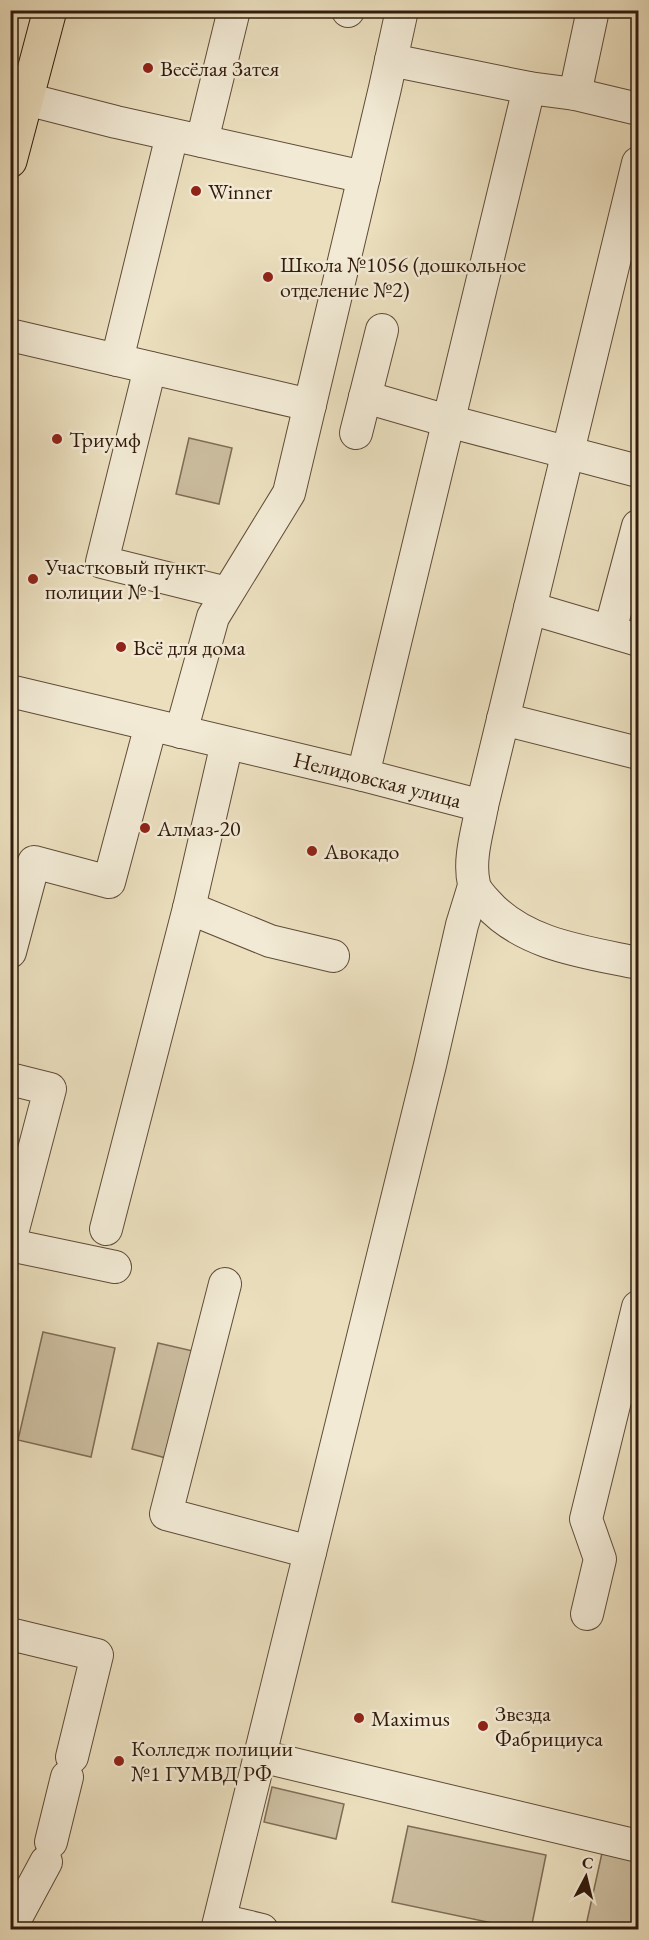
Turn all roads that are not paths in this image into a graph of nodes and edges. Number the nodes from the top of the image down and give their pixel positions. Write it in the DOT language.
graph roads {
  1 [pos="50,10"];
  2 [pos="234,10"];
  3 [pos="402,10"];
  4 [pos="593,10"];
  5 [pos="391,60"];
  6 [pos="529,88"];
  7 [pos="575,94"];
  8 [pos="26,99"];
  9 [pos="639,109"];
  10 [pos="172,135"];
  11 [pos="202,141"];
  12 [pos="10,161"];
  13 [pos="639,163"];
  14 [pos="364,177"];
  15 [pos="629,238"];
  16 [pos="382,330"];
  17 [pos="10,335"];
  18 [pos="117,360"];
  19 [pos="150,368"];
  20 [pos="365,397"];
  21 [pos="310,405"];
  22 [pos="448,421"];
  23 [pos="356,433"];
  24 [pos="567,453"];
  25 [pos="639,471"];
  26 [pos="639,526"];
  27 [pos="227,593"];
  28 [pos="530,608"];
  29 [pos="624,635"];
  30 [pos="10,691"];
  31 [pos="503,719"];
  32 [pos="168,729"];
  33 [pos="227,743"];
  34 [pos="639,753"];
  35 [pos="363,775"];
  36 [pos="155,792"];
  37 [pos="482,806"];
  38 [pos="474,886"];
  39 [pos="189,908"];
  40 [pos="10,952"];
  41 [pos="333,956"];
  42 [pos="639,963"];
  43 [pos="10,1079"];
  44 [pos="106,1229"];
  45 [pos="10,1243"];
  46 [pos="115,1266"];
  47 [pos="225,1284"];
  48 [pos="639,1307"];
  49 [pos="310,1552"];
  50 [pos="587,1614"];
  51 [pos="10,1634"];
  52 [pos="260,1756"];
  53 [pos="639,1846"];
  54 [pos="218,1925"];
  55 [pos="10,1929"];
  56 [pos="262,1929"];
  1 -- 8 [label="main road"];
  2 -- 11 [label="street"];
  3 -- 5 [label="street"];
  4 -- 7 [label="street"];
  5 -- 6 [label="street"];
  5 -- 14 [label="street"];
  6 -- 7 [label="street"];
  6 -- 22 [label="street"];
  7 -- 9 [label="street"];
  8 -- 10 [label="street"];
  8 -- 12 [label="main road"];
  10 -- 11 [label="street"];
  10 -- 18 [label="street"];
  11 -- 14 [label="street"];
  13 -- 15 [label="street"];
  14 -- 21 [label="street"];
  15 -- 24 [label="street"];
  16 -- 20 [label="street"];
  17 -- 18 [label="street"];
  18 -- 19 [label="street"];
  19 -- 21 [label="street"];
  19 -- 27 [label="street"];
  20 -- 22 [label="street"];
  20 -- 23 [label="street"];
  21 -- 27 [label="street"];
  22 -- 24 [label="street"];
  22 -- 35 [label="street"];
  24 -- 25 [label="street"];
  24 -- 28 [label="street"];
  26 -- 29 [label="street"];
  27 -- 32 [label="street"];
  28 -- 29 [label="street"];
  28 -- 31 [label="street"];
  30 -- 32 [label="street, Нелидовская улица"];
  31 -- 34 [label="street"];
  31 -- 37 [label="street"];
  32 -- 33 [label="street, Нелидовская улица"];
  32 -- 36 [label="street"];
  32 -- 40 [label="street"];
  33 -- 35 [label="street, Нелидовская улица"];
  33 -- 39 [label="street"];
  35 -- 37 [label="street, Нелидовская улица"];
  37 -- 38 [label="street, Нелидовская улица"];
  38 -- 42 [label="street"];
  38 -- 49 [label="street, Нелидовская улица"];
  39 -- 41 [label="street"];
  39 -- 44 [label="street"];
  43 -- 45 [label="street"];
  45 -- 46 [label="street"];
  47 -- 49 [label="street"];
  48 -- 50 [label="street"];
  49 -- 52 [label="street, Нелидовская улица"];
  51 -- 55 [label="street"];
  52 -- 53 [label="street"];
  52 -- 54 [label="street, Нелидовская улица"];
  54 -- 56 [label="street"];
}
